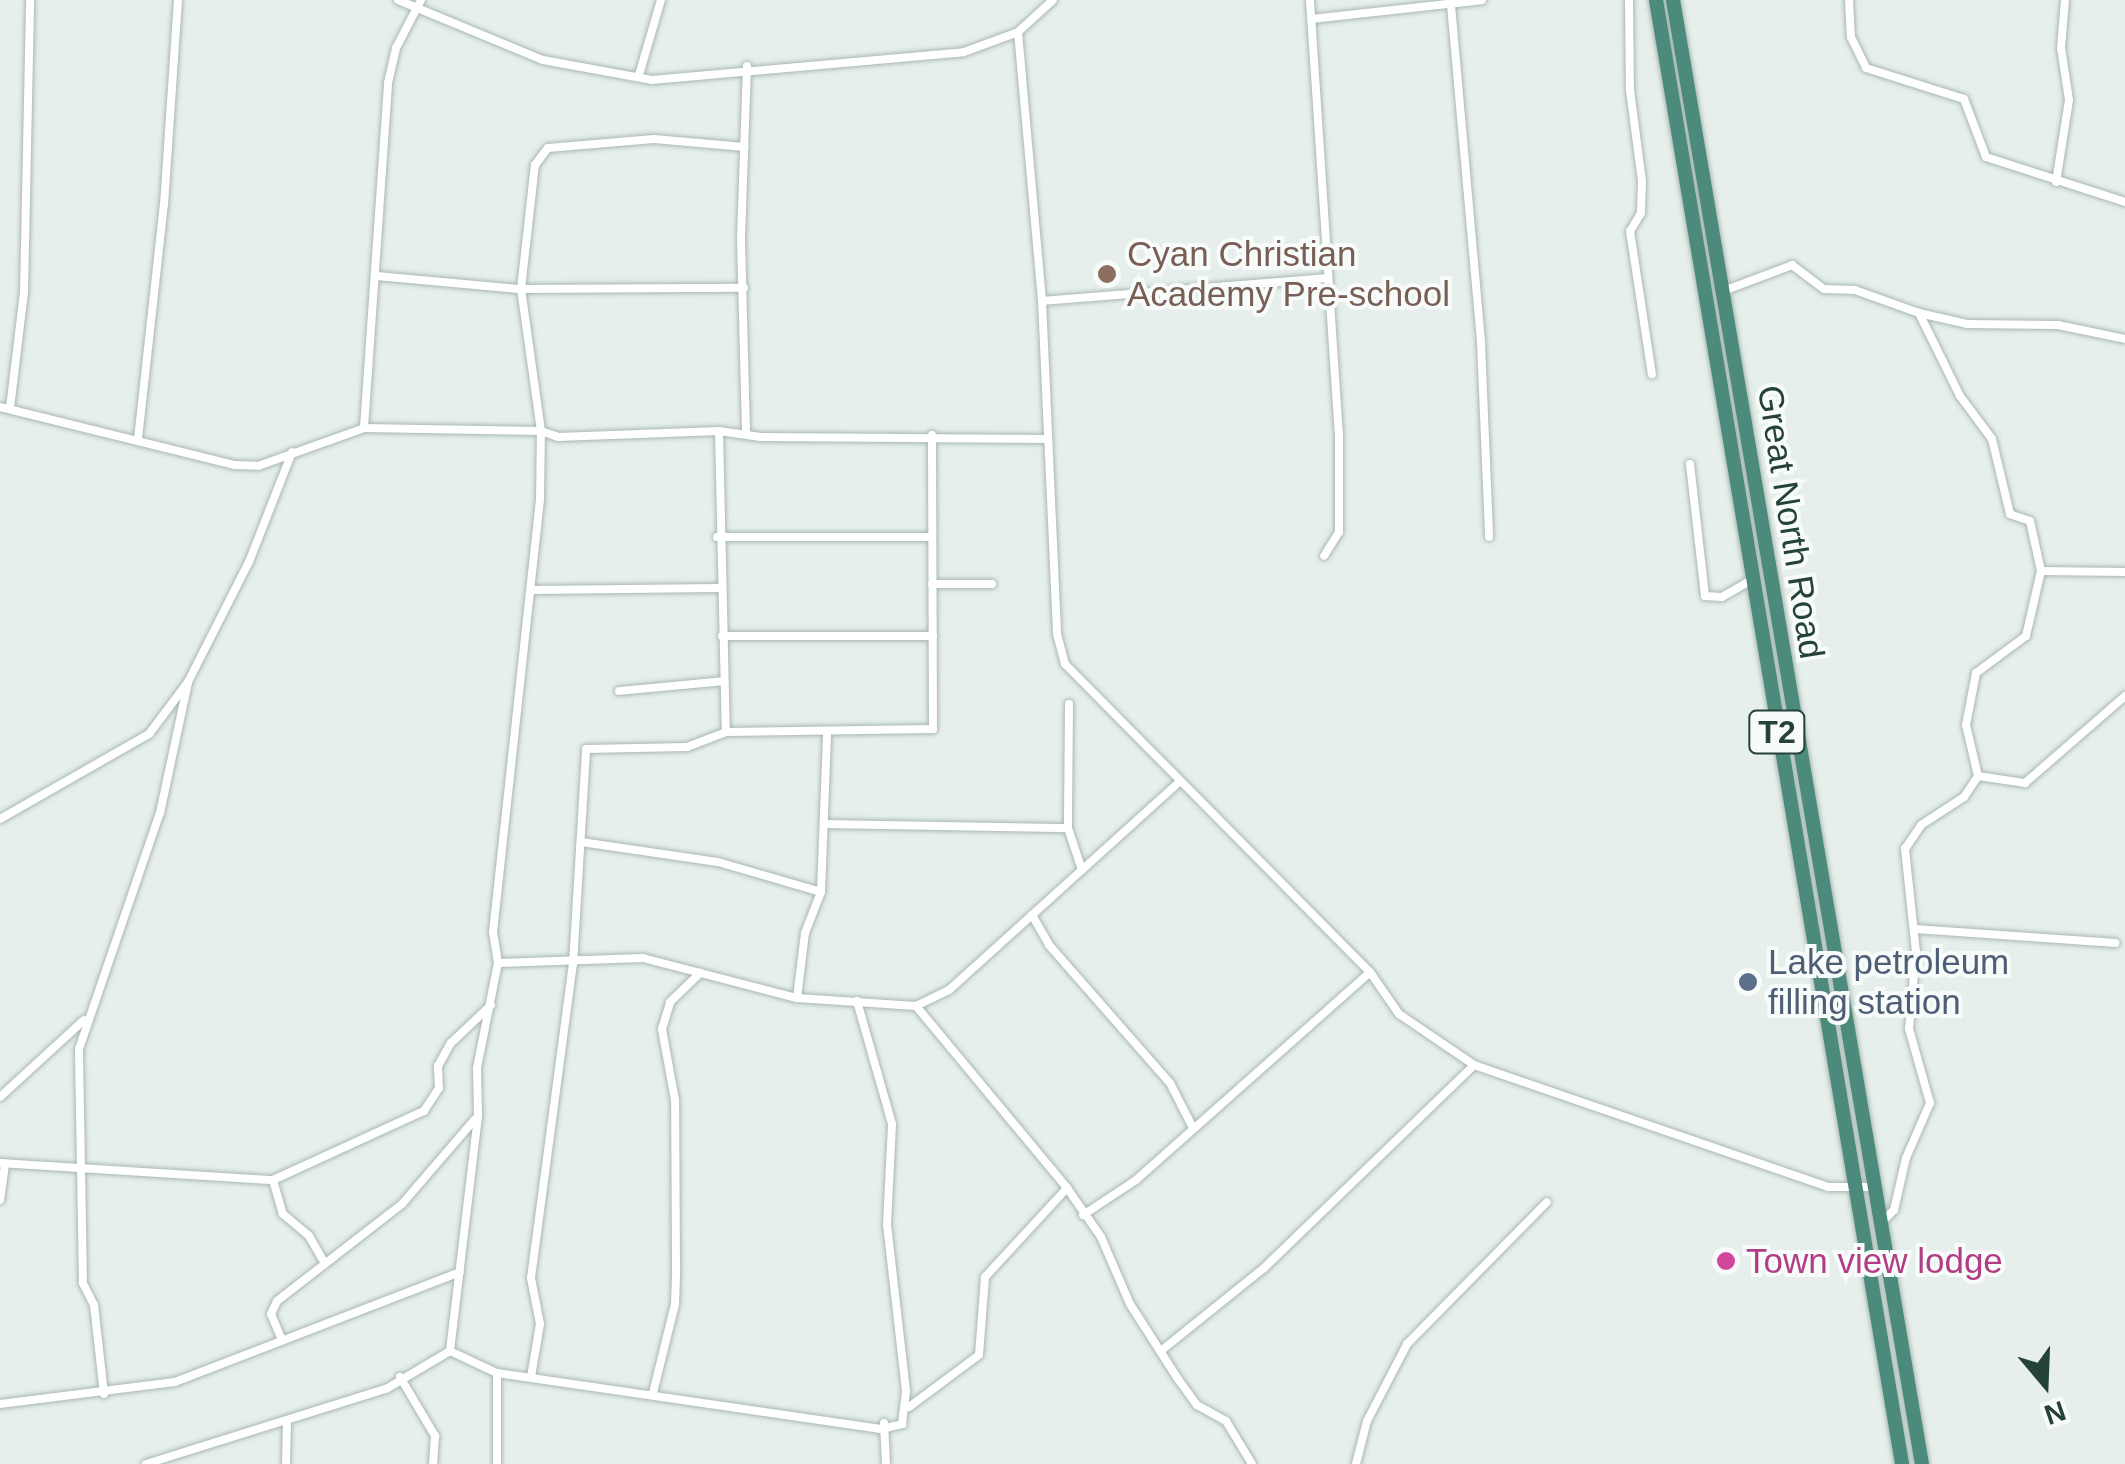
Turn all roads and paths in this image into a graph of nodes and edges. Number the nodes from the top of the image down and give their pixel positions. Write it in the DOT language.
graph roads {
  1 [pos="30,0"];
  2 [pos="178,0"];
  3 [pos="398,0"];
  4 [pos="660,0"];
  5 [pos="1053,0"];
  6 [pos="1310,0"];
  7 [pos="1482,0"];
  8 [pos="1629,0"];
  9 [pos="1656,0"];
  10 [pos="1674,0"];
  11 [pos="1849,0"];
  12 [pos="2064,0"];
  13 [pos="419,3"];
  14 [pos="1451,4"];
  15 [pos="1311,19"];
  16 [pos="1018,32"];
  17 [pos="748,66"];
  18 [pos="639,75"];
  19 [pos="745,147"];
  20 [pos="2056,182"];
  21 [pos="2125,202"];
  22 [pos="377,276"];
  23 [pos="1326,278"];
  24 [pos="521,288"];
  25 [pos="744,288"];
  26 [pos="1726,290"];
  27 [pos="1042,300"];
  28 [pos="1919,313"];
  29 [pos="2125,338"];
  30 [pos="1652,374"];
  31 [pos="0,407"];
  32 [pos="10,408"];
  33 [pos="364,428"];
  34 [pos="719,430"];
  35 [pos="541,431"];
  36 [pos="746,431"];
  37 [pos="932,435"];
  38 [pos="1048,439"];
  39 [pos="138,440"];
  40 [pos="292,452"];
  41 [pos="1690,464"];
  42 [pos="718,537"];
  43 [pos="1489,537"];
  44 [pos="932,538"];
  45 [pos="1324,556"];
  46 [pos="2041,571"];
  47 [pos="2125,572"];
  48 [pos="1752,580"];
  49 [pos="932,584"];
  50 [pos="992,584"];
  51 [pos="718,588"];
  52 [pos="533,590"];
  53 [pos="722,636"];
  54 [pos="933,636"];
  55 [pos="724,681"];
  56 [pos="188,682"];
  57 [pos="619,691"];
  58 [pos="2125,696"];
  59 [pos="1069,704"];
  60 [pos="726,732"];
  61 [pos="827,735"];
  62 [pos="1978,776"];
  63 [pos="1178,783"];
  64 [pos="0,818"];
  65 [pos="828,824"];
  66 [pos="1068,828"];
  67 [pos="581,842"];
  68 [pos="1082,870"];
  69 [pos="821,892"];
  70 [pos="1032,915"];
  71 [pos="1914,929"];
  72 [pos="2116,942"];
  73 [pos="498,963"];
  74 [pos="573,964"];
  75 [pos="1370,972"];
  76 [pos="700,973"];
  77 [pos="797,998"];
  78 [pos="857,1001"];
  79 [pos="491,1005"];
  80 [pos="916,1006"];
  81 [pos="84,1020"];
  82 [pos="1474,1066"];
  83 [pos="0,1097"];
  84 [pos="478,1115"];
  85 [pos="1194,1128"];
  86 [pos="3,1163"];
  87 [pos="80,1166"];
  88 [pos="273,1180"];
  89 [pos="1068,1188"];
  90 [pos="1873,1188"];
  91 [pos="1855,1189"];
  92 [pos="0,1200"];
  93 [pos="1546,1202"];
  94 [pos="1082,1215"];
  95 [pos="1884,1219"];
  96 [pos="324,1262"];
  97 [pos="460,1272"];
  98 [pos="282,1340"];
  99 [pos="450,1350"];
  100 [pos="1162,1350"];
  101 [pos="498,1373"];
  102 [pos="400,1377"];
  103 [pos="532,1377"];
  104 [pos="654,1393"];
  105 [pos="104,1394"];
  106 [pos="0,1404"];
  107 [pos="287,1423"];
  108 [pos="884,1423"];
  109 [pos="902,1424"];
  110 [pos="153,1463"];
  111 [pos="286,1464"];
  112 [pos="433,1464"];
  113 [pos="497,1464"];
  114 [pos="886,1464"];
  115 [pos="1252,1464"];
  116 [pos="1356,1464"];
  117 [pos="1902,1464"];
  118 [pos="1922,1464"];
  1 -- 32 [label="street"];
  2 -- 39 [label="street"];
  3 -- 13 [label="street"];
  4 -- 18 [label="street"];
  5 -- 16 [label="street"];
  6 -- 15 [label="street"];
  7 -- 14 [label="street"];
  8 -- 30 [label="street"];
  9 -- 48 [label="highway, Great North Road / T2"];
  10 -- 26 [label="highway, Great North Road / T2"];
  11 -- 20 [label="street"];
  12 -- 20 [label="street"];
  13 -- 18 [label="street"];
  13 -- 22 [label="street"];
  14 -- 15 [label="street"];
  14 -- 43 [label="street"];
  15 -- 23 [label="street"];
  16 -- 17 [label="street"];
  16 -- 27 [label="street"];
  17 -- 18 [label="street"];
  17 -- 19 [label="street"];
  19 -- 24 [label="street"];
  19 -- 25 [label="street"];
  20 -- 21 [label="street"];
  22 -- 24 [label="street"];
  22 -- 33 [label="street"];
  23 -- 27 [label="street"];
  23 -- 45 [label="street"];
  24 -- 25 [label="street"];
  24 -- 35 [label="street"];
  25 -- 36 [label="street"];
  26 -- 28 [label="street"];
  26 -- 90 [label="highway, Great North Road / T2"];
  27 -- 38 [label="street"];
  28 -- 29 [label="street"];
  28 -- 46 [label="street"];
  31 -- 32 [label="street"];
  32 -- 39 [label="street"];
  33 -- 35 [label="street"];
  33 -- 40 [label="street"];
  34 -- 35 [label="street"];
  34 -- 36 [label="street"];
  34 -- 42 [label="street"];
  35 -- 52 [label="street"];
  36 -- 37 [label="street"];
  37 -- 38 [label="street"];
  37 -- 44 [label="street"];
  38 -- 63 [label="street"];
  39 -- 40 [label="street"];
  40 -- 56 [label="street"];
  41 -- 48 [label="street"];
  42 -- 44 [label="street"];
  42 -- 51 [label="street"];
  44 -- 49 [label="street"];
  46 -- 47 [label="street"];
  46 -- 62 [label="street"];
  48 -- 91 [label="highway, Great North Road / T2"];
  49 -- 50 [label="street"];
  49 -- 54 [label="street"];
  51 -- 52 [label="street"];
  51 -- 53 [label="street"];
  52 -- 73 [label="street"];
  53 -- 54 [label="street"];
  53 -- 55 [label="street"];
  54 -- 61 [label="street"];
  55 -- 57 [label="street"];
  55 -- 60 [label="street"];
  56 -- 64 [label="street"];
  56 -- 81 [label="street"];
  58 -- 62 [label="street"];
  59 -- 66 [label="street"];
  60 -- 61 [label="street"];
  60 -- 67 [label="street"];
  61 -- 65 [label="street"];
  62 -- 71 [label="street"];
  63 -- 68 [label="street"];
  63 -- 75 [label="street"];
  65 -- 66 [label="street"];
  65 -- 69 [label="street"];
  66 -- 68 [label="street"];
  67 -- 69 [label="street"];
  67 -- 74 [label="street"];
  68 -- 70 [label="street"];
  69 -- 77 [label="street"];
  70 -- 80 [label="street"];
  70 -- 85 [label="street"];
  71 -- 72 [label="street"];
  71 -- 95 [label="street"];
  73 -- 74 [label="street"];
  73 -- 79 [label="street"];
  74 -- 76 [label="street"];
  74 -- 103 [label="street"];
  75 -- 82 [label="street"];
  75 -- 85 [label="street"];
  76 -- 77 [label="street"];
  76 -- 104 [label="street"];
  77 -- 78 [label="street"];
  78 -- 80 [label="street"];
  78 -- 109 [label="street"];
  79 -- 84 [label="street"];
  79 -- 88 [label="street"];
  80 -- 89 [label="street"];
  81 -- 83 [label="street"];
  81 -- 87 [label="street"];
  82 -- 91 [label="street"];
  82 -- 100 [label="street"];
  84 -- 96 [label="street"];
  84 -- 97 [label="street"];
  85 -- 94 [label="street"];
  86 -- 87 [label="street"];
  86 -- 92 [label="street"];
  87 -- 88 [label="street"];
  87 -- 105 [label="street"];
  88 -- 96 [label="street"];
  89 -- 94 [label="street"];
  89 -- 109 [label="street"];
  90 -- 91 [label="street"];
  90 -- 95 [label="highway, Great North Road / T2"];
  91 -- 117 [label="highway, Great North Road / T2"];
  93 -- 116 [label="street"];
  94 -- 100 [label="street"];
  95 -- 118 [label="highway, Great North Road / T2"];
  96 -- 98 [label="street"];
  97 -- 98 [label="street"];
  97 -- 99 [label="street"];
  98 -- 105 [label="street"];
  99 -- 101 [label="street"];
  99 -- 102 [label="street"];
  100 -- 115 [label="street"];
  101 -- 103 [label="street"];
  101 -- 113 [label="street"];
  102 -- 107 [label="street"];
  102 -- 112 [label="street"];
  103 -- 104 [label="street"];
  104 -- 108 [label="street"];
  105 -- 106 [label="street"];
  107 -- 110 [label="street"];
  107 -- 111 [label="street"];
  108 -- 109 [label="street"];
  108 -- 114 [label="street"];
}
